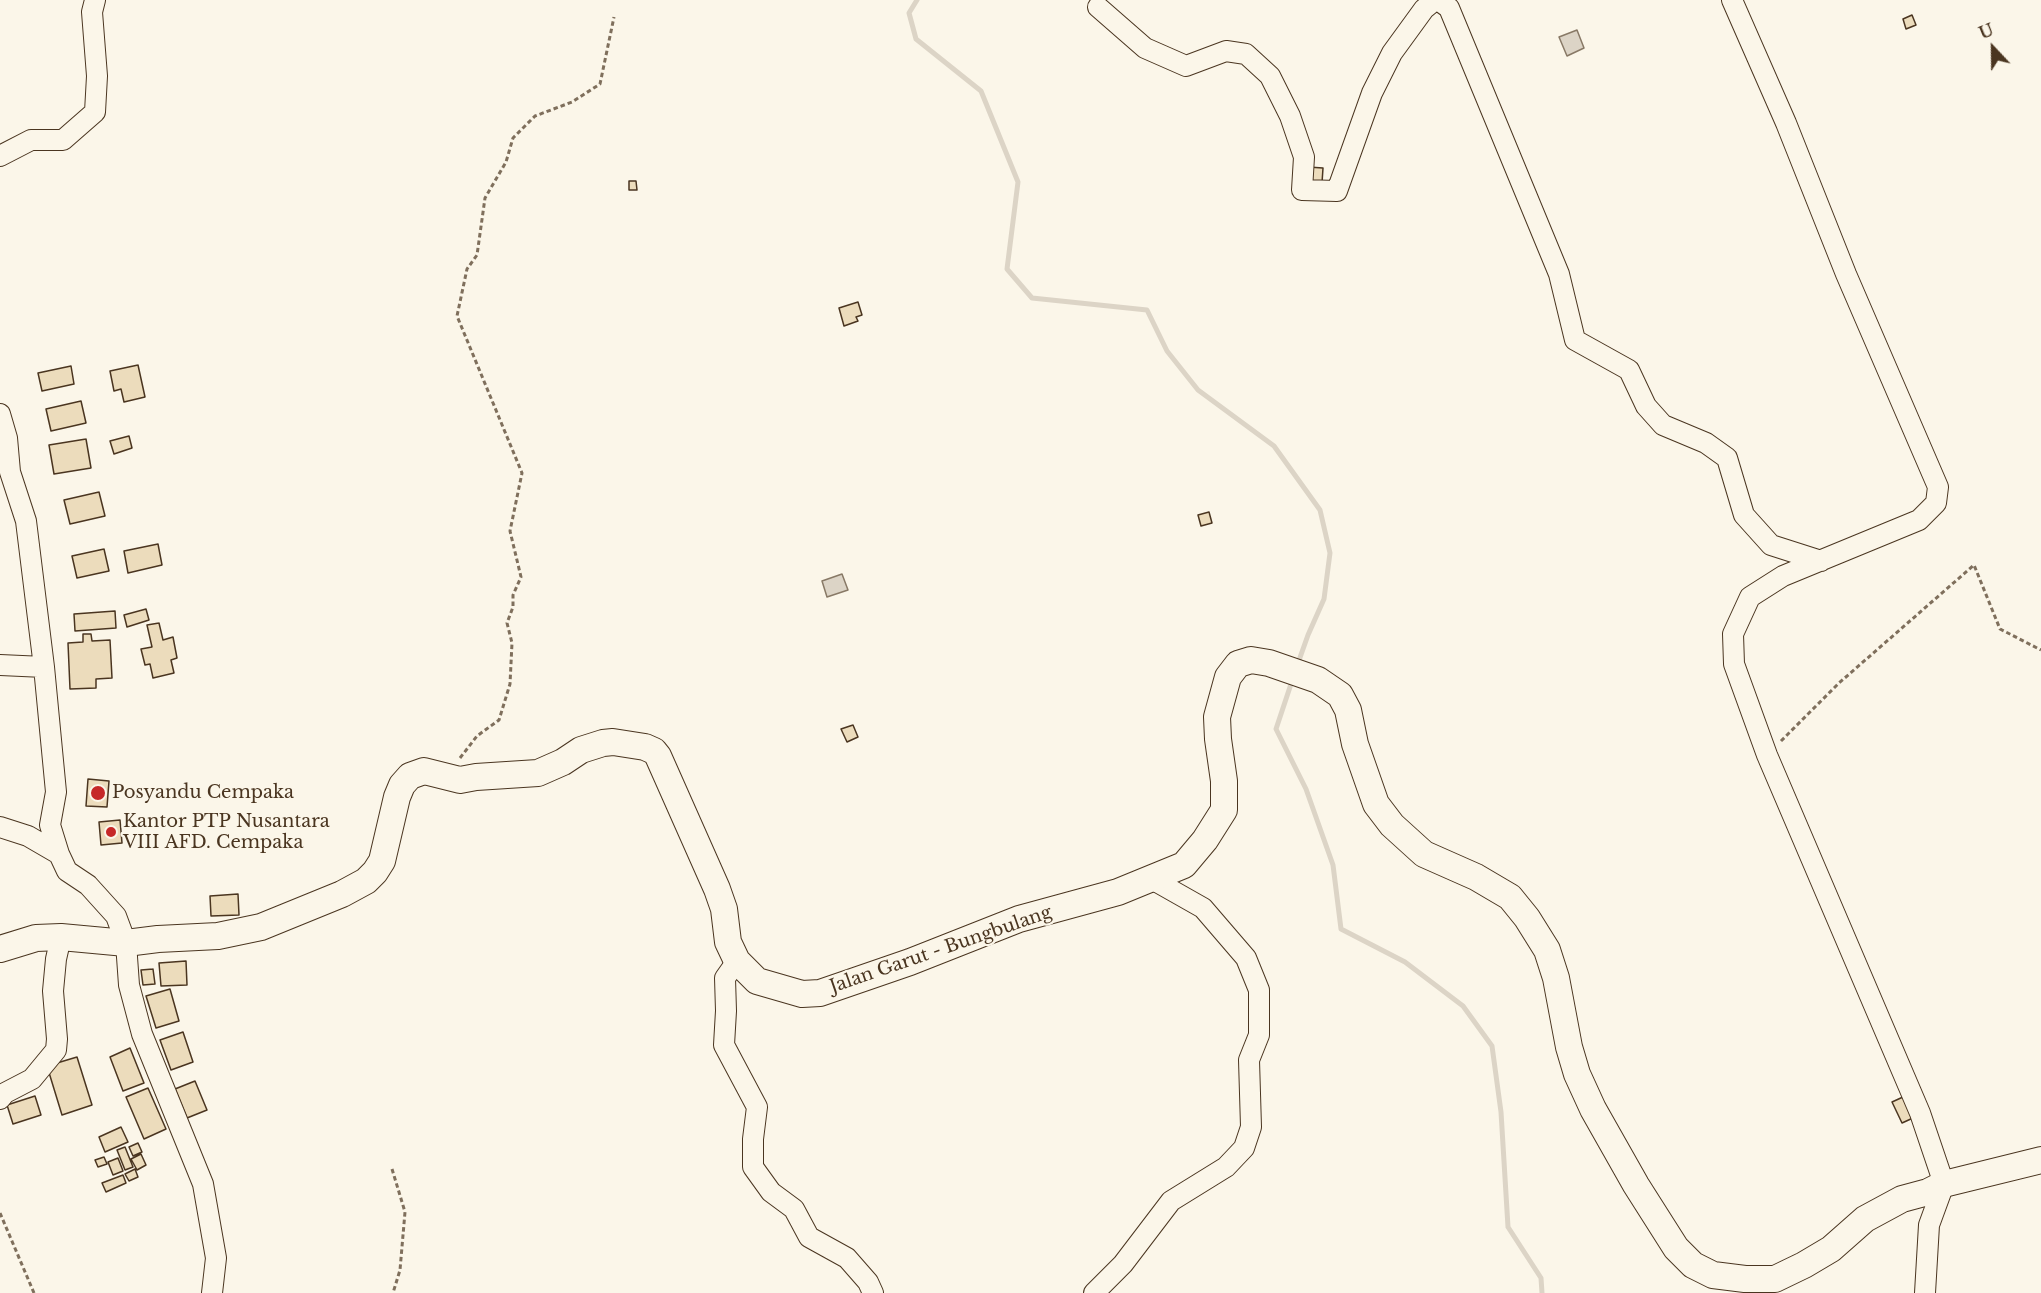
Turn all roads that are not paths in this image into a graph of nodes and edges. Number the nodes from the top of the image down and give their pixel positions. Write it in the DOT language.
graph roads {
  1 [pos="95,0"];
  2 [pos="1436,0"];
  3 [pos="1732,0"];
  4 [pos="1098,7"];
  5 [pos="0,156"];
  6 [pos="0,414"];
  7 [pos="5,471"];
  8 [pos="1821,561"];
  9 [pos="0,665"];
  10 [pos="44,667"];
  11 [pos="0,827"];
  12 [pos="58,854"];
  13 [pos="1150,878"];
  14 [pos="61,937"];
  15 [pos="126,943"];
  16 [pos="0,949"];
  17 [pos="737,962"];
  18 [pos="0,1099"];
  19 [pos="2041,1160"];
  20 [pos="1944,1184"];
  21 [pos="212,1293"];
  22 [pos="873,1293"];
  23 [pos="1094,1293"];
  24 [pos="1925,1293"];
  1 -- 5 [label="street"];
  2 -- 4 [label="street"];
  2 -- 8 [label="street"];
  3 -- 8 [label="street"];
  6 -- 7 [label="street"];
  7 -- 10 [label="street"];
  8 -- 20 [label="street"];
  9 -- 10 [label="street"];
  10 -- 12 [label="street"];
  11 -- 12 [label="street"];
  12 -- 15 [label="street"];
  13 -- 17 [label="main road, Jalan Garut - Bungbulang"];
  13 -- 20 [label="main road, Jalan Garut - Bungbulang"];
  13 -- 23 [label="street"];
  14 -- 15 [label="main road"];
  14 -- 16 [label="main road"];
  14 -- 18 [label="street"];
  15 -- 17 [label="main road"];
  15 -- 21 [label="street"];
  17 -- 22 [label="street"];
  19 -- 20 [label="main road, Jalan Garut - Bungbulang"];
  20 -- 24 [label="street"];
}
